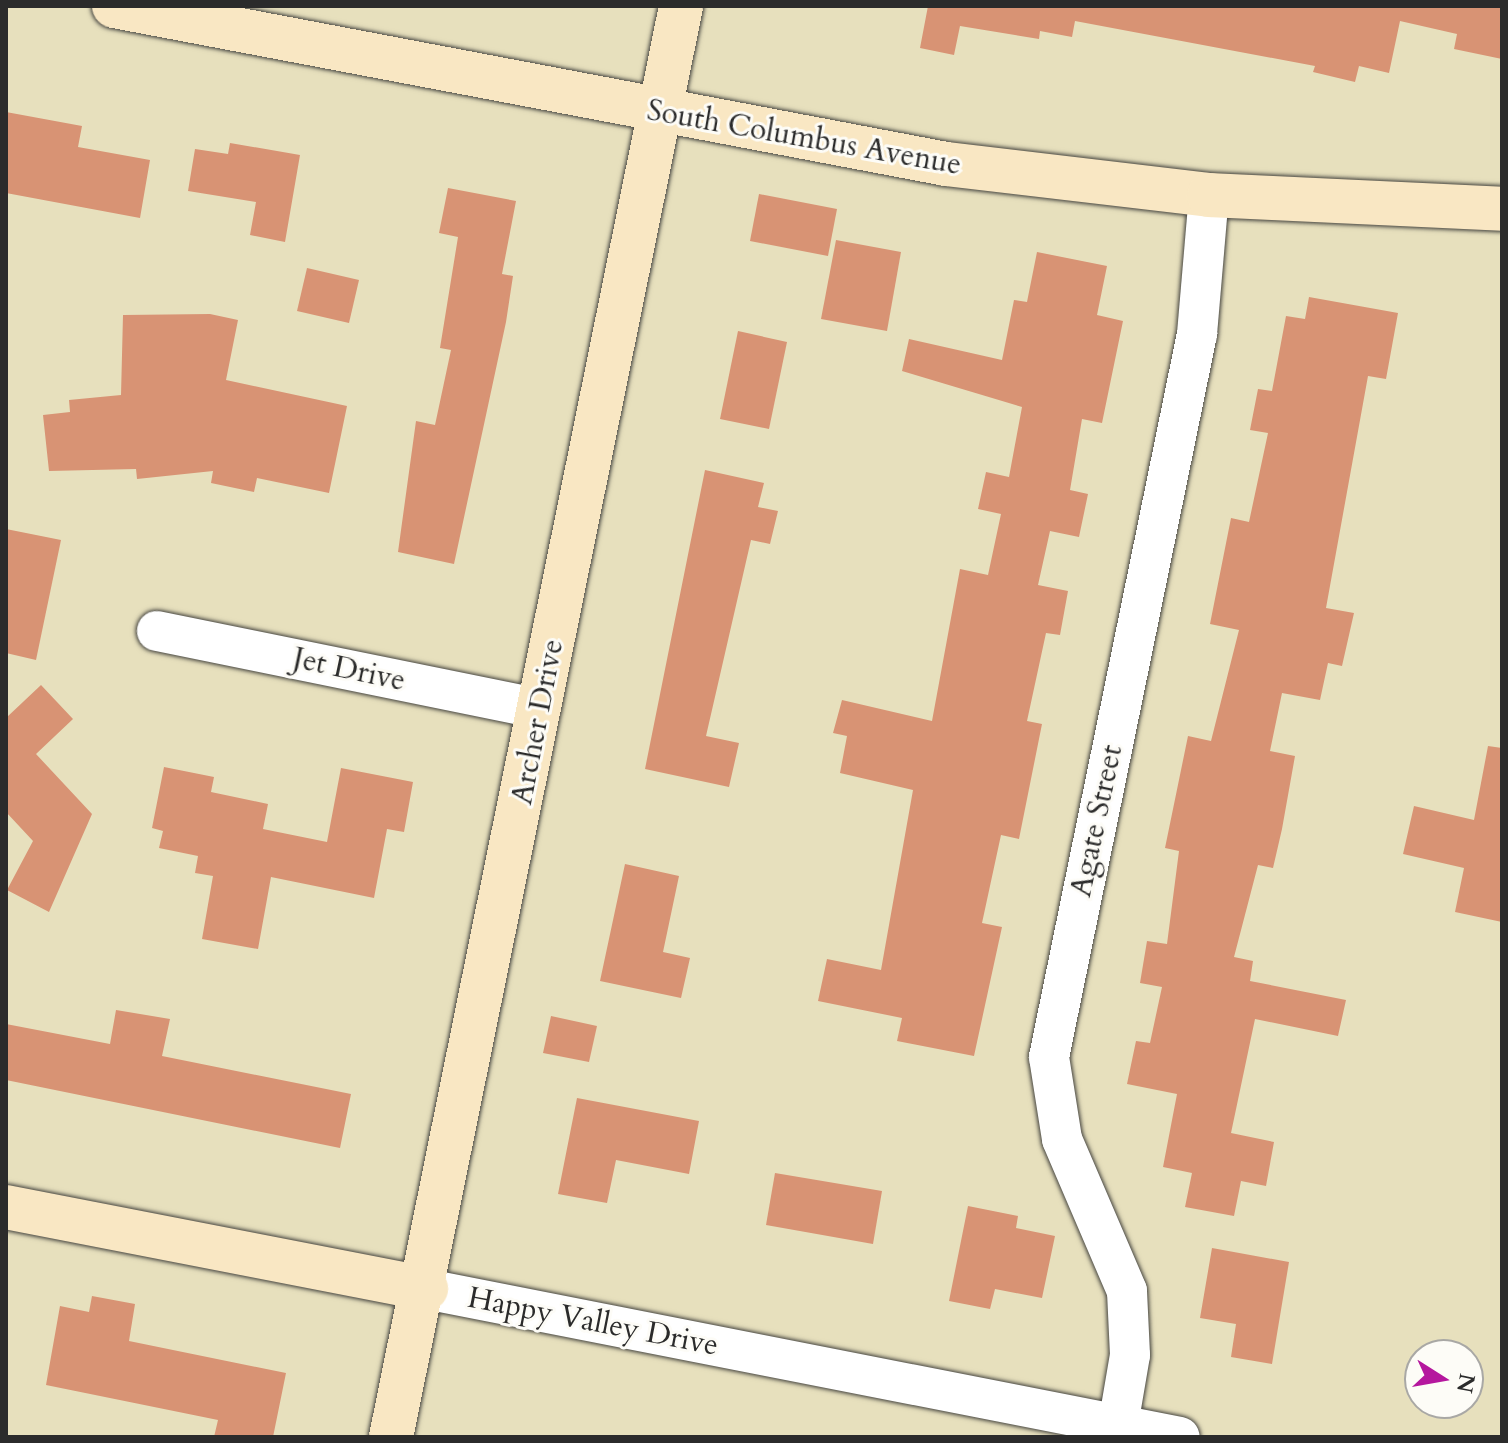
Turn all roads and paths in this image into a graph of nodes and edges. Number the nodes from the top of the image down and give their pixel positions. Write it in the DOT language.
graph roads {
  1 [pos="114,6"];
  2 [pos="681,6"];
  3 [pos="659,113"];
  4 [pos="1209,195"];
  5 [pos="1502,209"];
  6 [pos="157,631"];
  7 [pos="540,709"];
  8 [pos="6,1207"];
  9 [pos="426,1289"];
  10 [pos="1117,1431"];
  11 [pos="391,1437"];
  12 [pos="1180,1437"];
  1 -- 3 [label="street, South Columbus Avenue"];
  2 -- 3 [label="street, Archer Drive"];
  3 -- 4 [label="street, South Columbus Avenue"];
  3 -- 7 [label="street, Archer Drive"];
  4 -- 5 [label="street, South Columbus Avenue"];
  4 -- 10 [label="street, Agate Street"];
  6 -- 7 [label="street, Jet Drive"];
  7 -- 9 [label="street, Archer Drive"];
  8 -- 9 [label="street, Happy Valley Drive"];
  9 -- 10 [label="street, Happy Valley Drive"];
  9 -- 11 [label="street, Archer Drive"];
  10 -- 12 [label="street, Happy Valley Drive"];
}
